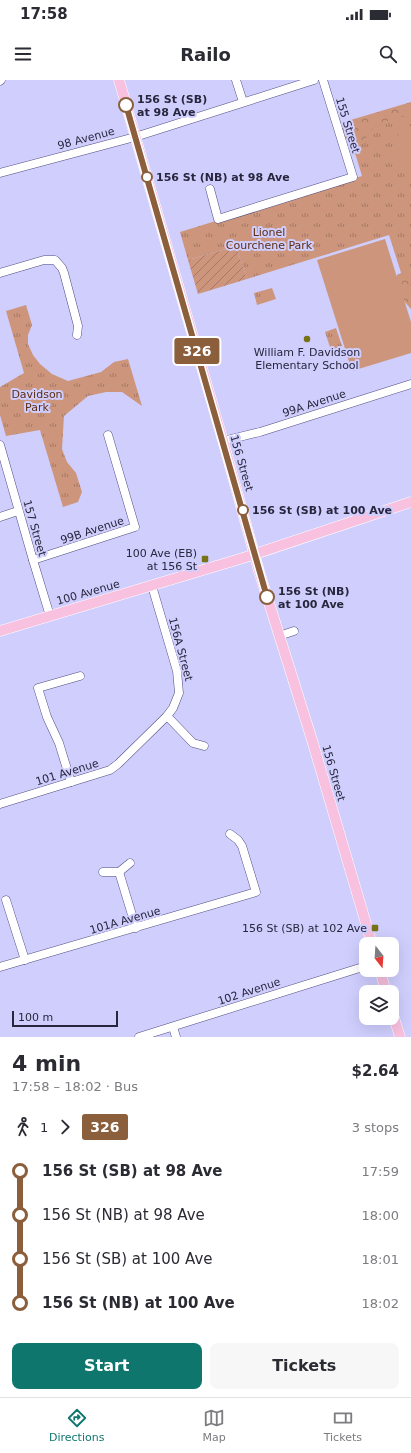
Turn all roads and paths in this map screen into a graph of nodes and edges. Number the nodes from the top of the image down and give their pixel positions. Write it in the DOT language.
graph roads {
  1 [pos="119,80"];
  2 [pos="236,80"];
  3 [pos="314,80"];
  4 [pos="323,80"];
  5 [pos="243,102"];
  6 [pos="135,137"];
  7 [pos="0,173"];
  8 [pos="210,189"];
  9 [pos="0,273"];
  10 [pos="77,335"];
  11 [pos="411,384"];
  12 [pos="108,435"];
  13 [pos="223,441"];
  14 [pos="0,445"];
  15 [pos="411,502"];
  16 [pos="18,511"];
  17 [pos="0,517"];
  18 [pos="255,554"];
  19 [pos="33,560"];
  20 [pos="152,586"];
  21 [pos="50,616"];
  22 [pos="0,631"];
  23 [pos="294,631"];
  24 [pos="279,636"];
  25 [pos="80,676"];
  26 [pos="167,716"];
  27 [pos="204,746"];
  28 [pos="71,782"];
  29 [pos="0,804"];
  30 [pos="230,834"];
  31 [pos="130,863"];
  32 [pos="103,872"];
  33 [pos="119,872"];
  34 [pos="6,900"];
  35 [pos="136,928"];
  36 [pos="370,937"];
  37 [pos="24,960"];
  38 [pos="0,967"];
  39 [pos="359,968"];
  40 [pos="396,1025"];
  41 [pos="173,1027"];
  42 [pos="139,1037"];
  43 [pos="176,1037"];
  44 [pos="400,1037"];
  1 -- 6 [label="main road, 156 Street"];
  2 -- 5 [label="street"];
  3 -- 5 [label="street, 98 Avenue"];
  4 -- 8 [label="street, 155 Street"];
  5 -- 6 [label="street, 98 Avenue"];
  6 -- 7 [label="street, 98 Avenue"];
  6 -- 13 [label="main road, 156 Street"];
  9 -- 10 [label="street"];
  11 -- 13 [label="street, 99A Avenue"];
  12 -- 19 [label="street, 99B Avenue"];
  13 -- 18 [label="main road, 156 Street"];
  14 -- 16 [label="street, 157 Street"];
  15 -- 18 [label="main road, 100 Avenue"];
  16 -- 17 [label="street"];
  16 -- 19 [label="street, 157 Street"];
  18 -- 20 [label="main road, 100 Avenue"];
  18 -- 24 [label="main road, 156 Street"];
  19 -- 21 [label="street, 157 Street"];
  20 -- 21 [label="main road, 100 Avenue"];
  20 -- 26 [label="street, 156A Street"];
  21 -- 22 [label="main road, 100 Avenue"];
  23 -- 24 [label="street"];
  24 -- 36 [label="main road, 156 Street"];
  25 -- 28 [label="street"];
  26 -- 27 [label="street"];
  26 -- 28 [label="street, 101 Avenue"];
  28 -- 29 [label="street, 101 Avenue"];
  30 -- 35 [label="street, 101A Avenue"];
  31 -- 33 [label="street"];
  32 -- 33 [label="street"];
  33 -- 35 [label="street"];
  34 -- 37 [label="street"];
  35 -- 37 [label="street, 101A Avenue"];
  37 -- 38 [label="street, 101A Avenue"];
  39 -- 41 [label="street, 102 Avenue"];
  40 -- 44 [label="main road"];
  41 -- 42 [label="street, 102 Avenue"];
  41 -- 43 [label="street"];
}
